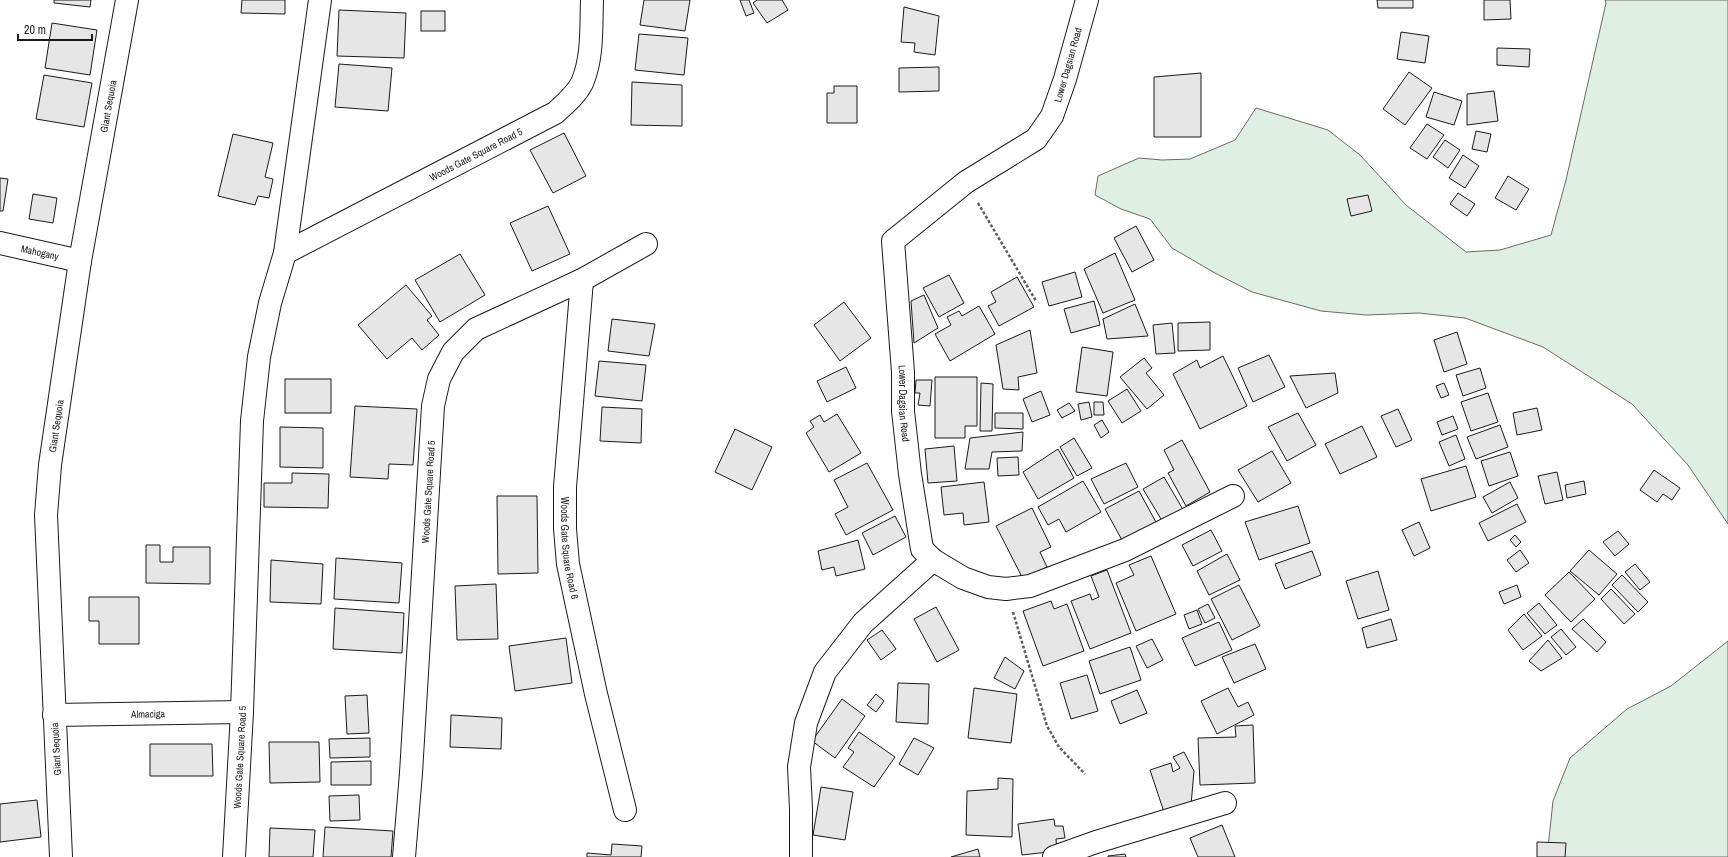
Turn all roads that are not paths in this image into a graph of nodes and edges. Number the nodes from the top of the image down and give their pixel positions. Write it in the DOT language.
graph roads {
  1 [pos="127,0"];
  2 [pos="320,0"];
  3 [pos="592,0"];
  4 [pos="1087,0"];
  5 [pos="0,244"];
  6 [pos="646,244"];
  7 [pos="285,253"];
  8 [pos="80,261"];
  9 [pos="582,280"];
  10 [pos="1233,496"];
  11 [pos="933,560"];
  12 [pos="242,712"];
  13 [pos="54,714"];
  14 [pos="1225,803"];
  15 [pos="625,810"];
  16 [pos="1097,849"];
  17 [pos="61,857"];
  18 [pos="234,857"];
  19 [pos="404,857"];
  20 [pos="801,857"];
  21 [pos="1054,857"];
  1 -- 8 [label="street, Giant Sequoia"];
  2 -- 7 [label="street, Woods Gate Square Road 5"];
  3 -- 7 [label="street, Woods Gate Square Road 5"];
  4 -- 11 [label="street, Lower Dagsian Road"];
  5 -- 8 [label="street, Mahogany"];
  6 -- 9 [label="street, Woods Gate Square Road 5"];
  7 -- 12 [label="street, Woods Gate Square Road 5"];
  8 -- 13 [label="street, Giant Sequoia"];
  9 -- 15 [label="street, Woods Gate Square Road 6"];
  9 -- 19 [label="street, Woods Gate Square Road 5"];
  10 -- 11 [label="street, Lower Dagsian Road"];
  11 -- 20 [label="street"];
  12 -- 13 [label="street, Almaciga"];
  12 -- 18 [label="street, Woods Gate Square Road 5"];
  13 -- 17 [label="street, Giant Sequoia"];
  14 -- 16 [label="street"];
  16 -- 21 [label="street"];
}
